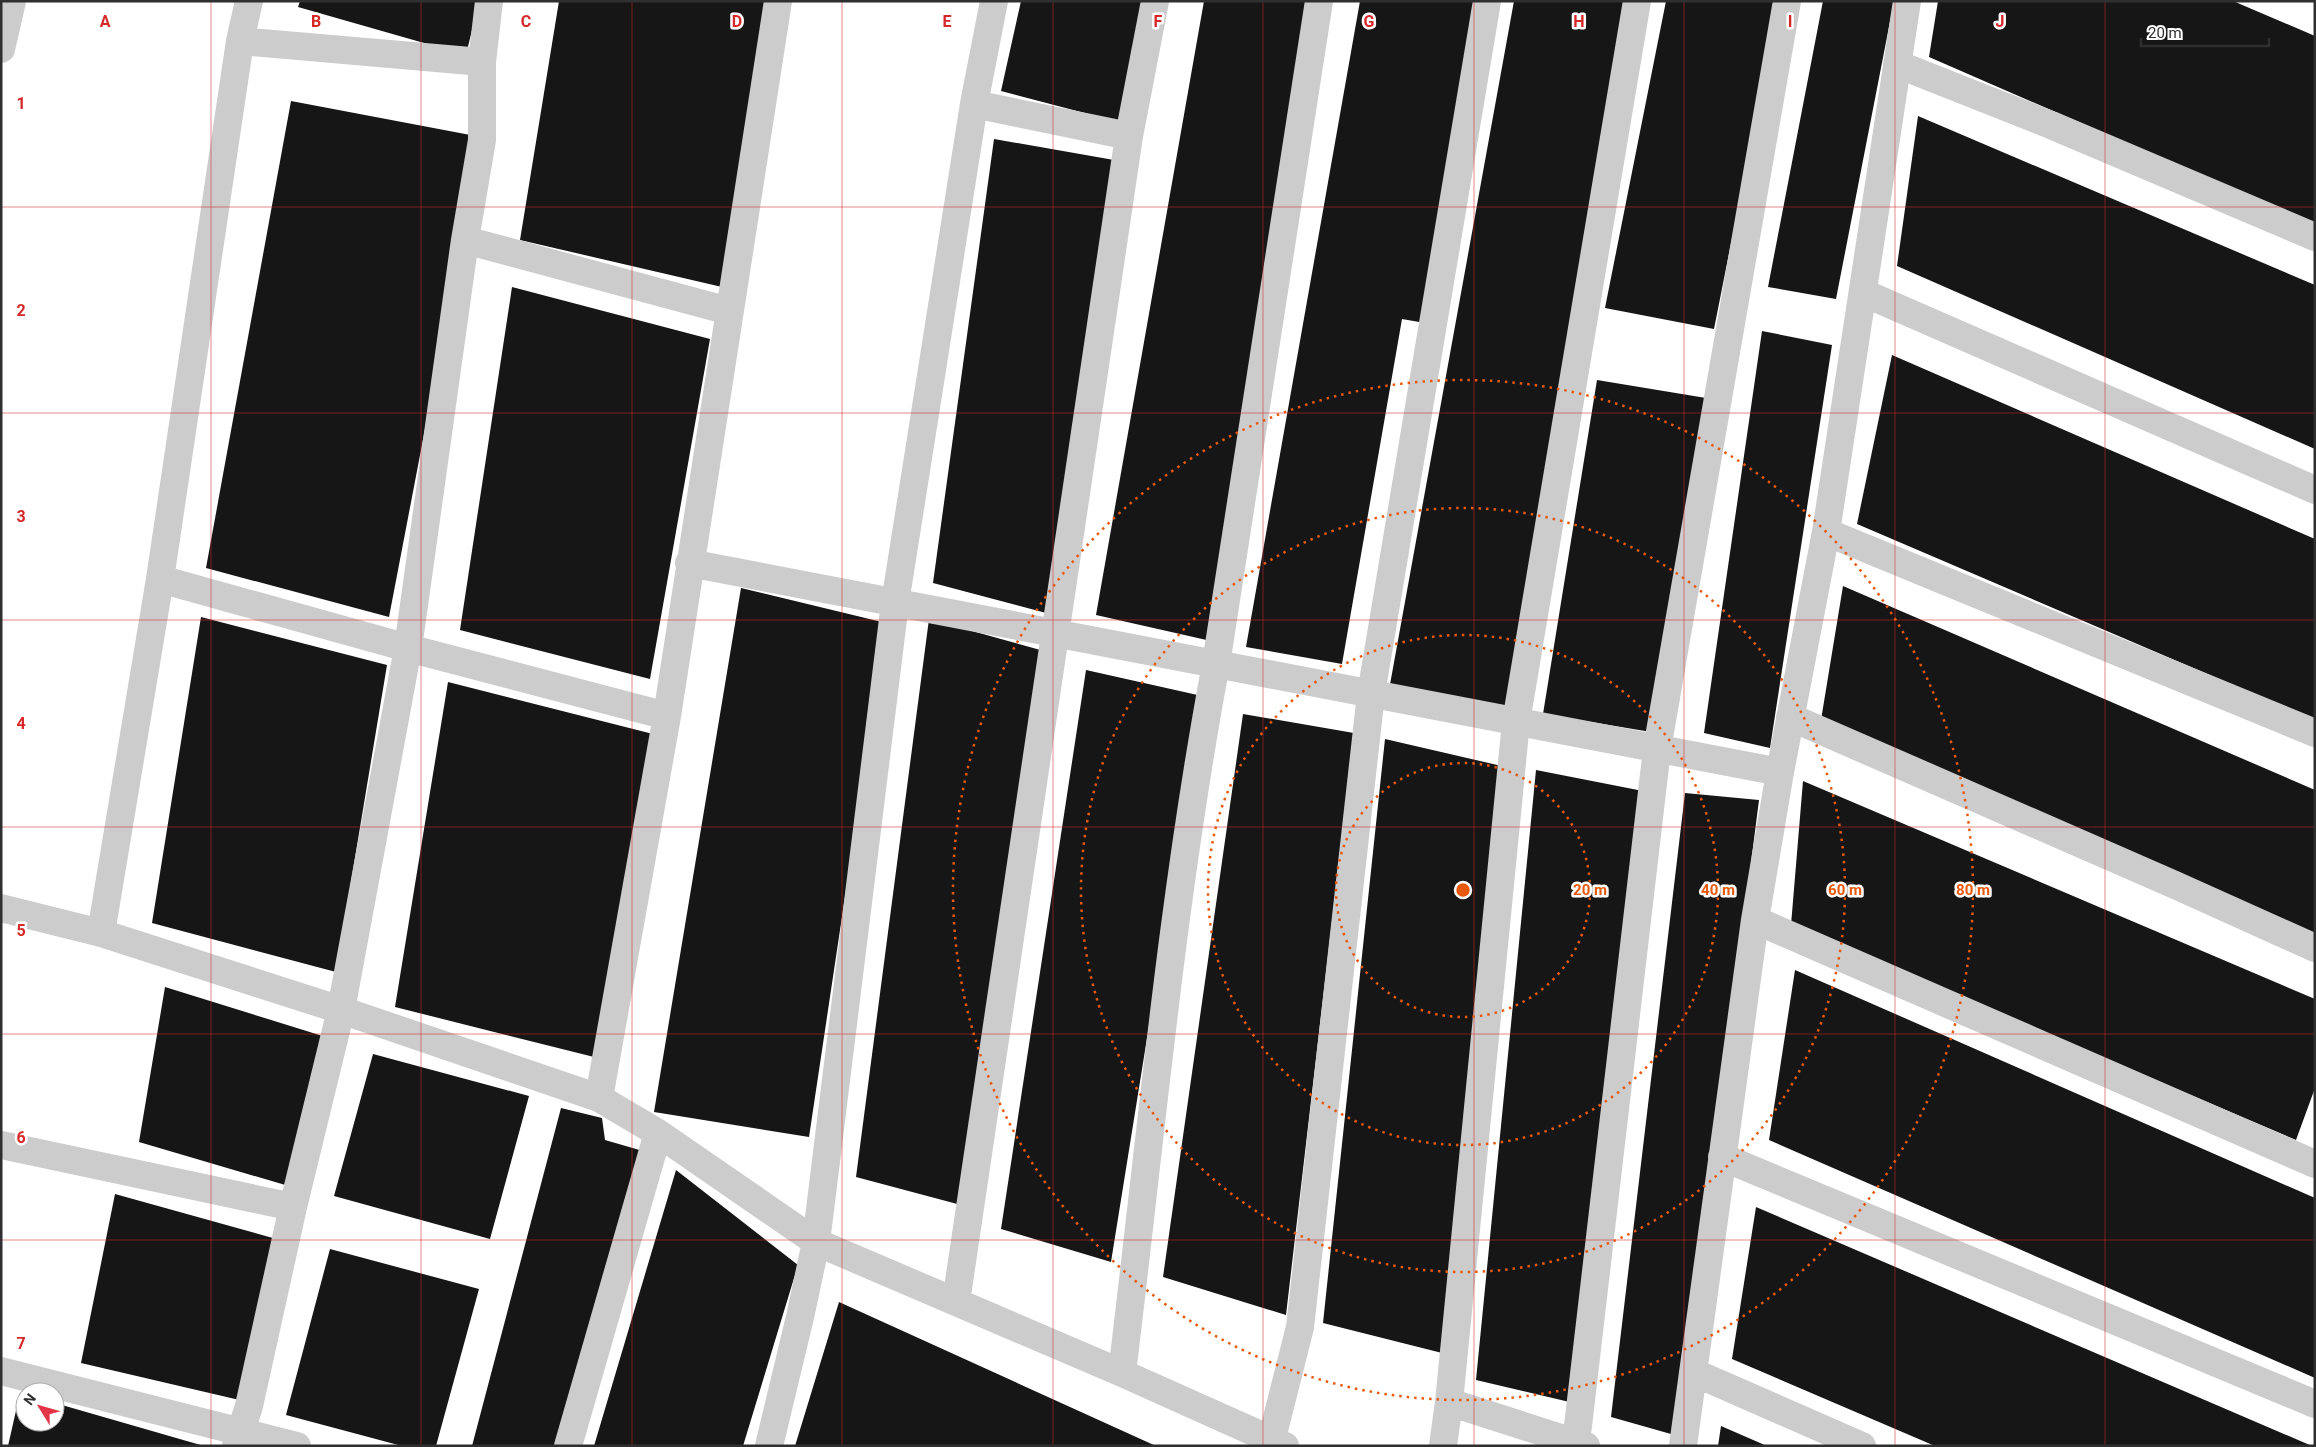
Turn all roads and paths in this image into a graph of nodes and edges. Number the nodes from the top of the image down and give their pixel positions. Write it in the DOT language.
graph roads {
  1 [pos="12,1"];
  2 [pos="249,1"];
  3 [pos="489,1"];
  4 [pos="778,1"];
  5 [pos="994,1"];
  6 [pos="1155,1"];
  7 [pos="1319,1"];
  8 [pos="1487,1"];
  9 [pos="1637,1"];
  10 [pos="1787,1"];
  11 [pos="1907,1"];
  12 [pos="240,41"];
  13 [pos="1,50"];
  14 [pos="482,62"];
  15 [pos="1897,64"];
  16 [pos="974,104"];
  17 [pos="1129,136"];
  18 [pos="2315,237"];
  19 [pos="465,240"];
  20 [pos="1864,292"];
  21 [pos="729,311"];
  22 [pos="2315,490"];
  23 [pos="1826,532"];
  24 [pos="689,563"];
  25 [pos="160,579"];
  26 [pos="895,603"];
  27 [pos="1055,633"];
  28 [pos="408,648"];
  29 [pos="1216,664"];
  30 [pos="1371,694"];
  31 [pos="667,716"];
  32 [pos="1790,717"];
  33 [pos="1516,722"];
  34 [pos="2315,733"];
  35 [pos="1657,749"];
  36 [pos="1780,772"];
  37 [pos="2,912"];
  38 [pos="1755,920"];
  39 [pos="100,933"];
  40 [pos="2315,948"];
  41 [pos="341,1010"];
  42 [pos="599,1098"];
  43 [pos="658,1133"];
  44 [pos="1,1144"];
  45 [pos="1722,1157"];
  46 [pos="2315,1164"];
  47 [pos="293,1207"];
  48 [pos="816,1242"];
  49 [pos="956,1302"];
  50 [pos="1693,1372"];
  51 [pos="1122,1373"];
  52 [pos="2,1378"];
  53 [pos="1449,1402"];
  54 [pos="2315,1404"];
  55 [pos="238,1439"];
  56 [pos="1276,1444"];
  57 [pos="1581,1444"];
  58 [pos="297,1446"];
  59 [pos="568,1446"];
  60 [pos="769,1446"];
  61 [pos="1443,1446"];
  62 [pos="1683,1446"];
  63 [pos="1862,1446"];
  1 -- 13 [label="street"];
  2 -- 12 [label="street"];
  3 -- 14 [label="street"];
  4 -- 21 [label="street"];
  5 -- 16 [label="street"];
  6 -- 17 [label="street"];
  7 -- 29 [label="street"];
  8 -- 30 [label="street"];
  9 -- 33 [label="street"];
  10 -- 35 [label="street"];
  11 -- 15 [label="street"];
  12 -- 14 [label="street"];
  12 -- 25 [label="street"];
  14 -- 19 [label="street"];
  15 -- 18 [label="street"];
  15 -- 20 [label="street"];
  16 -- 17 [label="street"];
  16 -- 26 [label="street"];
  17 -- 27 [label="street"];
  19 -- 21 [label="street"];
  19 -- 28 [label="street"];
  20 -- 22 [label="street"];
  20 -- 23 [label="street"];
  21 -- 24 [label="street"];
  23 -- 32 [label="street"];
  23 -- 34 [label="street"];
  24 -- 26 [label="street"];
  24 -- 31 [label="street"];
  25 -- 28 [label="street"];
  25 -- 39 [label="street"];
  26 -- 27 [label="street"];
  26 -- 48 [label="street"];
  27 -- 29 [label="street"];
  27 -- 49 [label="street"];
  28 -- 31 [label="street"];
  28 -- 41 [label="street"];
  29 -- 30 [label="street"];
  29 -- 51 [label="street"];
  30 -- 33 [label="street"];
  30 -- 56 [label="street"];
  31 -- 42 [label="street"];
  32 -- 36 [label="street"];
  32 -- 40 [label="street"];
  33 -- 35 [label="street"];
  33 -- 53 [label="street"];
  35 -- 36 [label="street"];
  35 -- 57 [label="street"];
  36 -- 38 [label="street"];
  37 -- 39 [label="street"];
  38 -- 45 [label="street"];
  38 -- 46 [label="street"];
  39 -- 41 [label="street"];
  41 -- 42 [label="street"];
  41 -- 47 [label="street"];
  42 -- 43 [label="street"];
  43 -- 48 [label="street"];
  43 -- 59 [label="street"];
  44 -- 47 [label="street"];
  45 -- 50 [label="street"];
  45 -- 54 [label="street"];
  47 -- 55 [label="street"];
  48 -- 49 [label="street"];
  48 -- 60 [label="street"];
  49 -- 51 [label="street"];
  50 -- 62 [label="street"];
  50 -- 63 [label="street"];
  51 -- 56 [label="street"];
  52 -- 55 [label="street"];
  53 -- 57 [label="street"];
  53 -- 61 [label="street"];
  55 -- 58 [label="street"];
}
